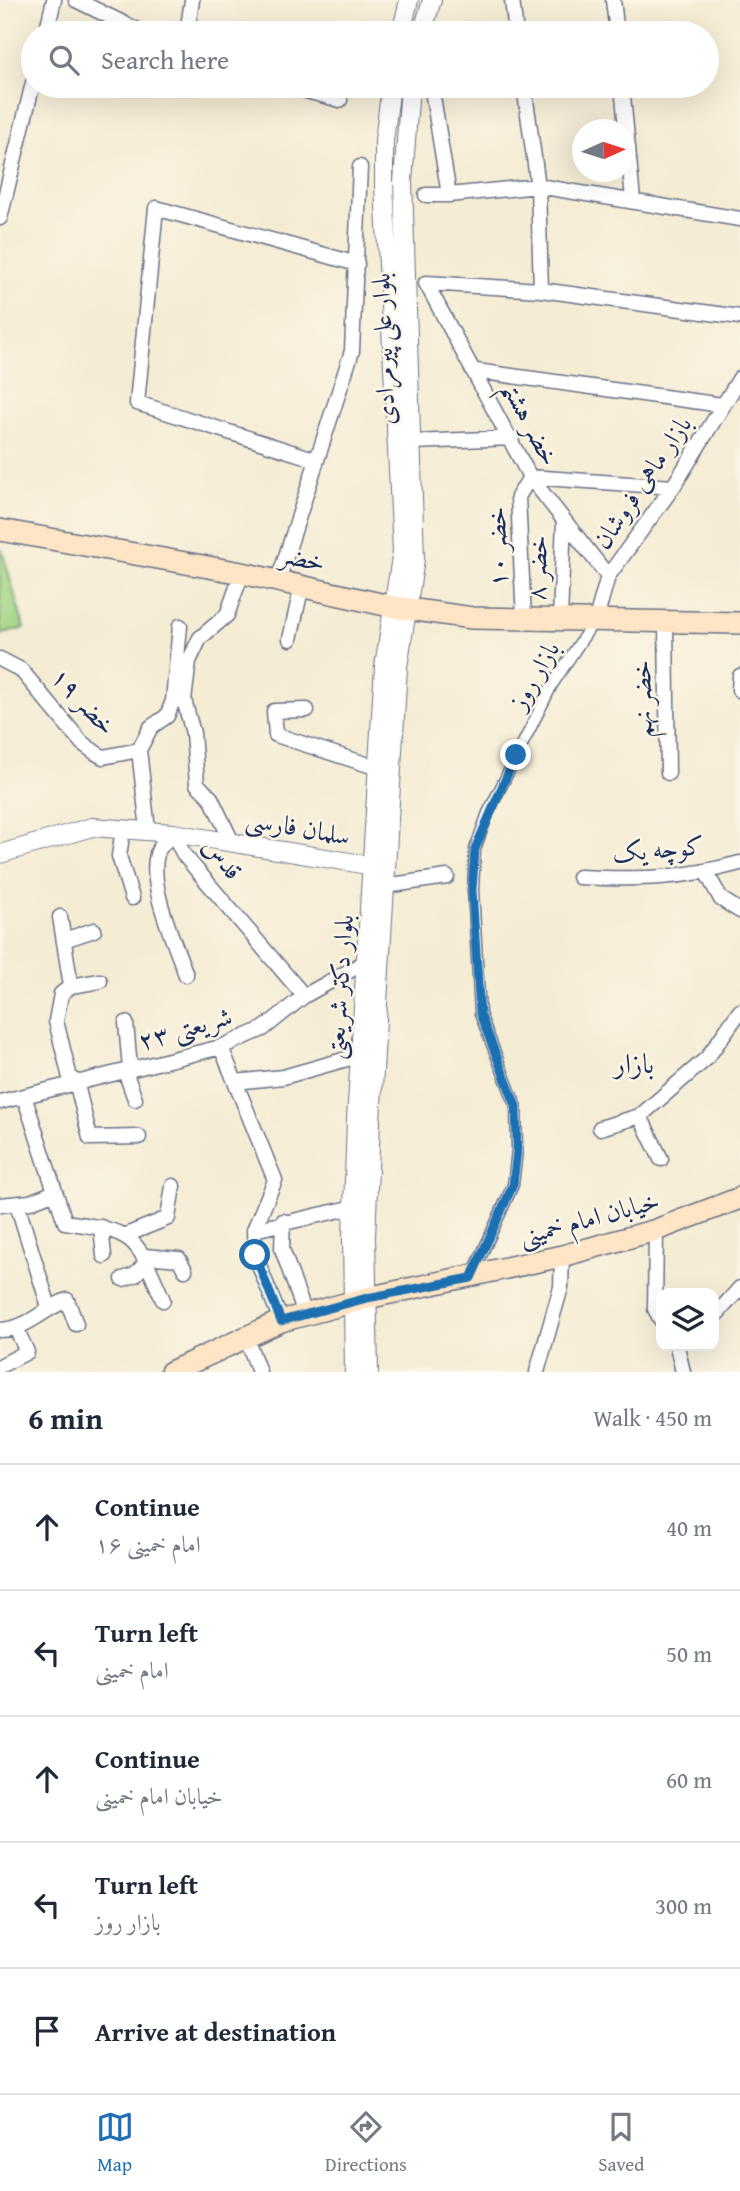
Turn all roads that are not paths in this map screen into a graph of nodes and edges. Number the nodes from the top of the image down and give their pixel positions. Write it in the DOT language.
graph roads {
  1 [pos="54,0"];
  2 [pos="76,0"];
  3 [pos="192,0"];
  4 [pos="409,0"];
  5 [pos="432,0"];
  6 [pos="512,0"];
  7 [pos="613,0"];
  8 [pos="49,21"];
  9 [pos="119,21"];
  10 [pos="189,21"];
  11 [pos="404,21"];
  12 [pos="426,21"];
  13 [pos="515,21"];
  14 [pos="616,21"];
  15 [pos="29,98"];
  16 [pos="332,98"];
  17 [pos="389,98"];
  18 [pos="409,98"];
  19 [pos="433,98"];
  20 [pos="526,98"];
  21 [pos="623,98"];
  22 [pos="340,100"];
  23 [pos="360,167"];
  24 [pos="538,186"];
  25 [pos="426,195"];
  26 [pos="449,195"];
  27 [pos="633,200"];
  28 [pos="0,218"];
  29 [pos="740,219"];
  30 [pos="357,264"];
  31 [pos="541,290"];
  32 [pos="740,317"];
  33 [pos="476,371"];
  34 [pos="740,379"];
  35 [pos="722,405"];
  36 [pos="512,438"];
  37 [pos="405,442"];
  38 [pos="317,460"];
  39 [pos="530,477"];
  40 [pos="673,487"];
  41 [pos="564,520"];
  42 [pos="0,530"];
  43 [pos="242,573"];
  44 [pos="608,576"];
  45 [pos="278,581"];
  46 [pos="302,585"];
  47 [pos="401,609"];
  48 [pos="740,609"];
  49 [pos="524,619"];
  50 [pos="560,619"];
  51 [pos="596,619"];
  52 [pos="740,623"];
  53 [pos="666,624"];
  54 [pos="180,626"];
  55 [pos="290,639"];
  56 [pos="0,659"];
  57 [pos="391,666"];
  58 [pos="740,676"];
  59 [pos="740,690"];
  60 [pos="307,710"];
  61 [pos="139,750"];
  62 [pos="378,768"];
  63 [pos="668,773"];
  64 [pos="123,829"];
  65 [pos="148,830"];
  66 [pos="173,832"];
  67 [pos="232,842"];
  68 [pos="0,854"];
  69 [pos="740,863"];
  70 [pos="374,866"];
  71 [pos="706,872"];
  72 [pos="447,877"];
  73 [pos="579,877"];
  74 [pos="385,886"];
  75 [pos="131,898"];
  76 [pos="740,911"];
  77 [pos="60,916"];
  78 [pos="94,930"];
  79 [pos="64,940"];
  80 [pos="367,961"];
  81 [pos="186,975"];
  82 [pos="100,981"];
  83 [pos="71,986"];
  84 [pos="304,996"];
  85 [pos="740,1011"];
  86 [pos="126,1023"];
  87 [pos="221,1047"];
  88 [pos="360,1055"];
  89 [pos="127,1070"];
  90 [pos="74,1081"];
  91 [pos="235,1082"];
  92 [pos="24,1096"];
  93 [pos="135,1099"];
  94 [pos="0,1102"];
  95 [pos="640,1116"];
  96 [pos="600,1128"];
  97 [pos="139,1137"];
  98 [pos="661,1159"];
  99 [pos="173,1186"];
  100 [pos="55,1192"];
  101 [pos="740,1198"];
  102 [pos="17,1204"];
  103 [pos="0,1205"];
  104 [pos="354,1207"];
  105 [pos="284,1221"];
  106 [pos="101,1227"];
  107 [pos="254,1230"];
  108 [pos="656,1230"];
  109 [pos="126,1235"];
  110 [pos="359,1237"];
  111 [pos="104,1256"];
  112 [pos="562,1256"];
  113 [pos="146,1258"];
  114 [pos="185,1270"];
  115 [pos="471,1278"];
  116 [pos="123,1279"];
  117 [pos="740,1288"];
  118 [pos="163,1300"];
  119 [pos="360,1300"];
  120 [pos="50,1307"];
  121 [pos="656,1311"];
  122 [pos="719,1311"];
  123 [pos="305,1314"];
  124 [pos="281,1321"];
  125 [pos="76,1324"];
  126 [pos="17,1330"];
  127 [pos="0,1331"];
  128 [pos="246,1337"];
  129 [pos="678,1351"];
  130 [pos="2,1368"];
  131 [pos="174,1371"];
  132 [pos="259,1372"];
  133 [pos="354,1372"];
  134 [pos="369,1372"];
  135 [pos="537,1372"];
  136 [pos="683,1372"];
  1 -- 8 [label="street"];
  2 -- 9 [label="street"];
  3 -- 10 [label="street"];
  4 -- 11 [label="street"];
  5 -- 12 [label="street"];
  6 -- 13 [label="street"];
  7 -- 14 [label="street"];
  15 -- 28 [label="street"];
  16 -- 22 [label="street"];
  17 -- 37 [label="street, بلوار علی پیرمرادی"];
  18 -- 37 [label="street, بلوار علی پیرمرادی"];
  19 -- 26 [label="street"];
  20 -- 24 [label="street"];
  21 -- 27 [label="street"];
  23 -- 30 [label="street"];
  24 -- 26 [label="street"];
  24 -- 27 [label="street"];
  24 -- 31 [label="street"];
  25 -- 26 [label="street"];
  27 -- 29 [label="street"];
  30 -- 38 [label="street"];
  30 -- 38 [label="street"];
  31 -- 32 [label="street"];
  31 -- 33 [label="street, خضر هشتم"];
  33 -- 35 [label="street"];
  33 -- 36 [label="street, خضر هشتم"];
  34 -- 35 [label="street, بازار ماهی فروشان"];
  35 -- 40 [label="street, بازار ماهی فروشان"];
  36 -- 37 [label="street"];
  36 -- 39 [label="street, خضر هشتم"];
  37 -- 47 [label="street, بلوار علی پیرمرادی"];
  38 -- 45 [label="street"];
  39 -- 40 [label="street"];
  39 -- 41 [label="street, خضر هشتم"];
  39 -- 49 [label="street, خضر ۱۰"];
  40 -- 44 [label="street, بازار ماهی فروشان"];
  41 -- 44 [label="street, خضر هشتم"];
  41 -- 50 [label="street, خضر ۸"];
  42 -- 43 [label="main road, خضر"];
  43 -- 45 [label="main road, خضر"];
  43 -- 67 [label="street"];
  44 -- 51 [label="street, بازار ماهی فروشان"];
  45 -- 46 [label="main road, خضر"];
  46 -- 47 [label="main road, خضر"];
  46 -- 55 [label="street"];
  47 -- 49 [label="main road, خضر"];
  47 -- 57 [label="street, بلوار دکتر شریعتی"];
  48 -- 51 [label="main road, خضر"];
  49 -- 50 [label="main road, خضر"];
  50 -- 51 [label="main road, خضر"];
  51 -- 53 [label="main road, خضر"];
  51 -- 115 [label="street, بازار روز"];
  52 -- 53 [label="main road, خضر"];
  53 -- 63 [label="street, خضر نهم"];
  54 -- 61 [label="street"];
  56 -- 61 [label="street, خضر ۱۹"];
  57 -- 62 [label="street, بلوار دکتر شریعتی"];
  57 -- 74 [label="street, بلوار دکتر شریعتی"];
  58 -- 59 [label="street"];
  60 -- 62 [label="street"];
  61 -- 65 [label="street"];
  62 -- 70 [label="street, بلوار دکتر شریعتی"];
  64 -- 65 [label="street"];
  64 -- 68 [label="street"];
  64 -- 75 [label="street"];
  65 -- 66 [label="street, قدس"];
  66 -- 67 [label="street, سلمان فارسی"];
  66 -- 81 [label="street"];
  66 -- 84 [label="street, قدس"];
  67 -- 70 [label="street, سلمان فارسی"];
  69 -- 71 [label="street, کوچه یک"];
  70 -- 80 [label="street, بلوار دکتر شریعتی"];
  71 -- 73 [label="street, کوچه یک"];
  71 -- 76 [label="street"];
  72 -- 74 [label="street"];
  74 -- 110 [label="street, بلوار دکتر شریعتی"];
  77 -- 79 [label="street"];
  78 -- 79 [label="street"];
  79 -- 83 [label="street"];
  80 -- 84 [label="street, شریعتی ۲۳"];
  80 -- 88 [label="street, بلوار دکتر شریعتی"];
  82 -- 83 [label="street"];
  83 -- 90 [label="street"];
  84 -- 87 [label="street, شریعتی ۲۳"];
  85 -- 95 [label="street"];
  86 -- 89 [label="street"];
  87 -- 89 [label="street, شریعتی ۲۳"];
  87 -- 91 [label="street"];
  88 -- 91 [label="street"];
  88 -- 104 [label="street, بلوار دکتر شریعتی"];
  89 -- 90 [label="street, شریعتی ۲۳"];
  89 -- 93 [label="street"];
  90 -- 92 [label="street, شریعتی ۲۳"];
  90 -- 97 [label="street"];
  91 -- 107 [label="street"];
  92 -- 94 [label="street, شریعتی ۲۳"];
  92 -- 100 [label="street"];
  95 -- 96 [label="street"];
  95 -- 98 [label="street"];
  99 -- 109 [label="street"];
  100 -- 102 [label="street"];
  100 -- 106 [label="street"];
  101 -- 108 [label="main road, خیابان امام خمینی"];
  102 -- 103 [label="street"];
  102 -- 120 [label="street"];
  104 -- 105 [label="street"];
  104 -- 110 [label="street, بلوار دکتر شریعتی"];
  105 -- 107 [label="street"];
  105 -- 123 [label="street"];
  106 -- 109 [label="street"];
  106 -- 111 [label="street"];
  107 -- 124 [label="street"];
  108 -- 112 [label="main road, خیابان امام خمینی"];
  108 -- 121 [label="street"];
  109 -- 113 [label="street"];
  110 -- 119 [label="street, بلوار دکتر شریعتی"];
  112 -- 115 [label="main road, خیابان امام خمینی"];
  112 -- 135 [label="street"];
  113 -- 114 [label="street"];
  113 -- 116 [label="street"];
  113 -- 118 [label="street"];
  115 -- 119 [label="main road, خیابان امام خمینی"];
  117 -- 122 [label="street"];
  119 -- 123 [label="main road, خیابان امام خمینی"];
  119 -- 133 [label="street, بلوار دکتر شریعتی"];
  119 -- 134 [label="street, بلوار دکتر شریعتی"];
  120 -- 125 [label="street"];
  120 -- 126 [label="street"];
  123 -- 124 [label="main road, خیابان امام خمینی"];
  124 -- 128 [label="main road, خیابان امام خمینی"];
  126 -- 127 [label="street"];
  126 -- 130 [label="street"];
  128 -- 131 [label="main road, خیابان امام خمینی"];
  128 -- 132 [label="street"];
  129 -- 136 [label="street"];
}
